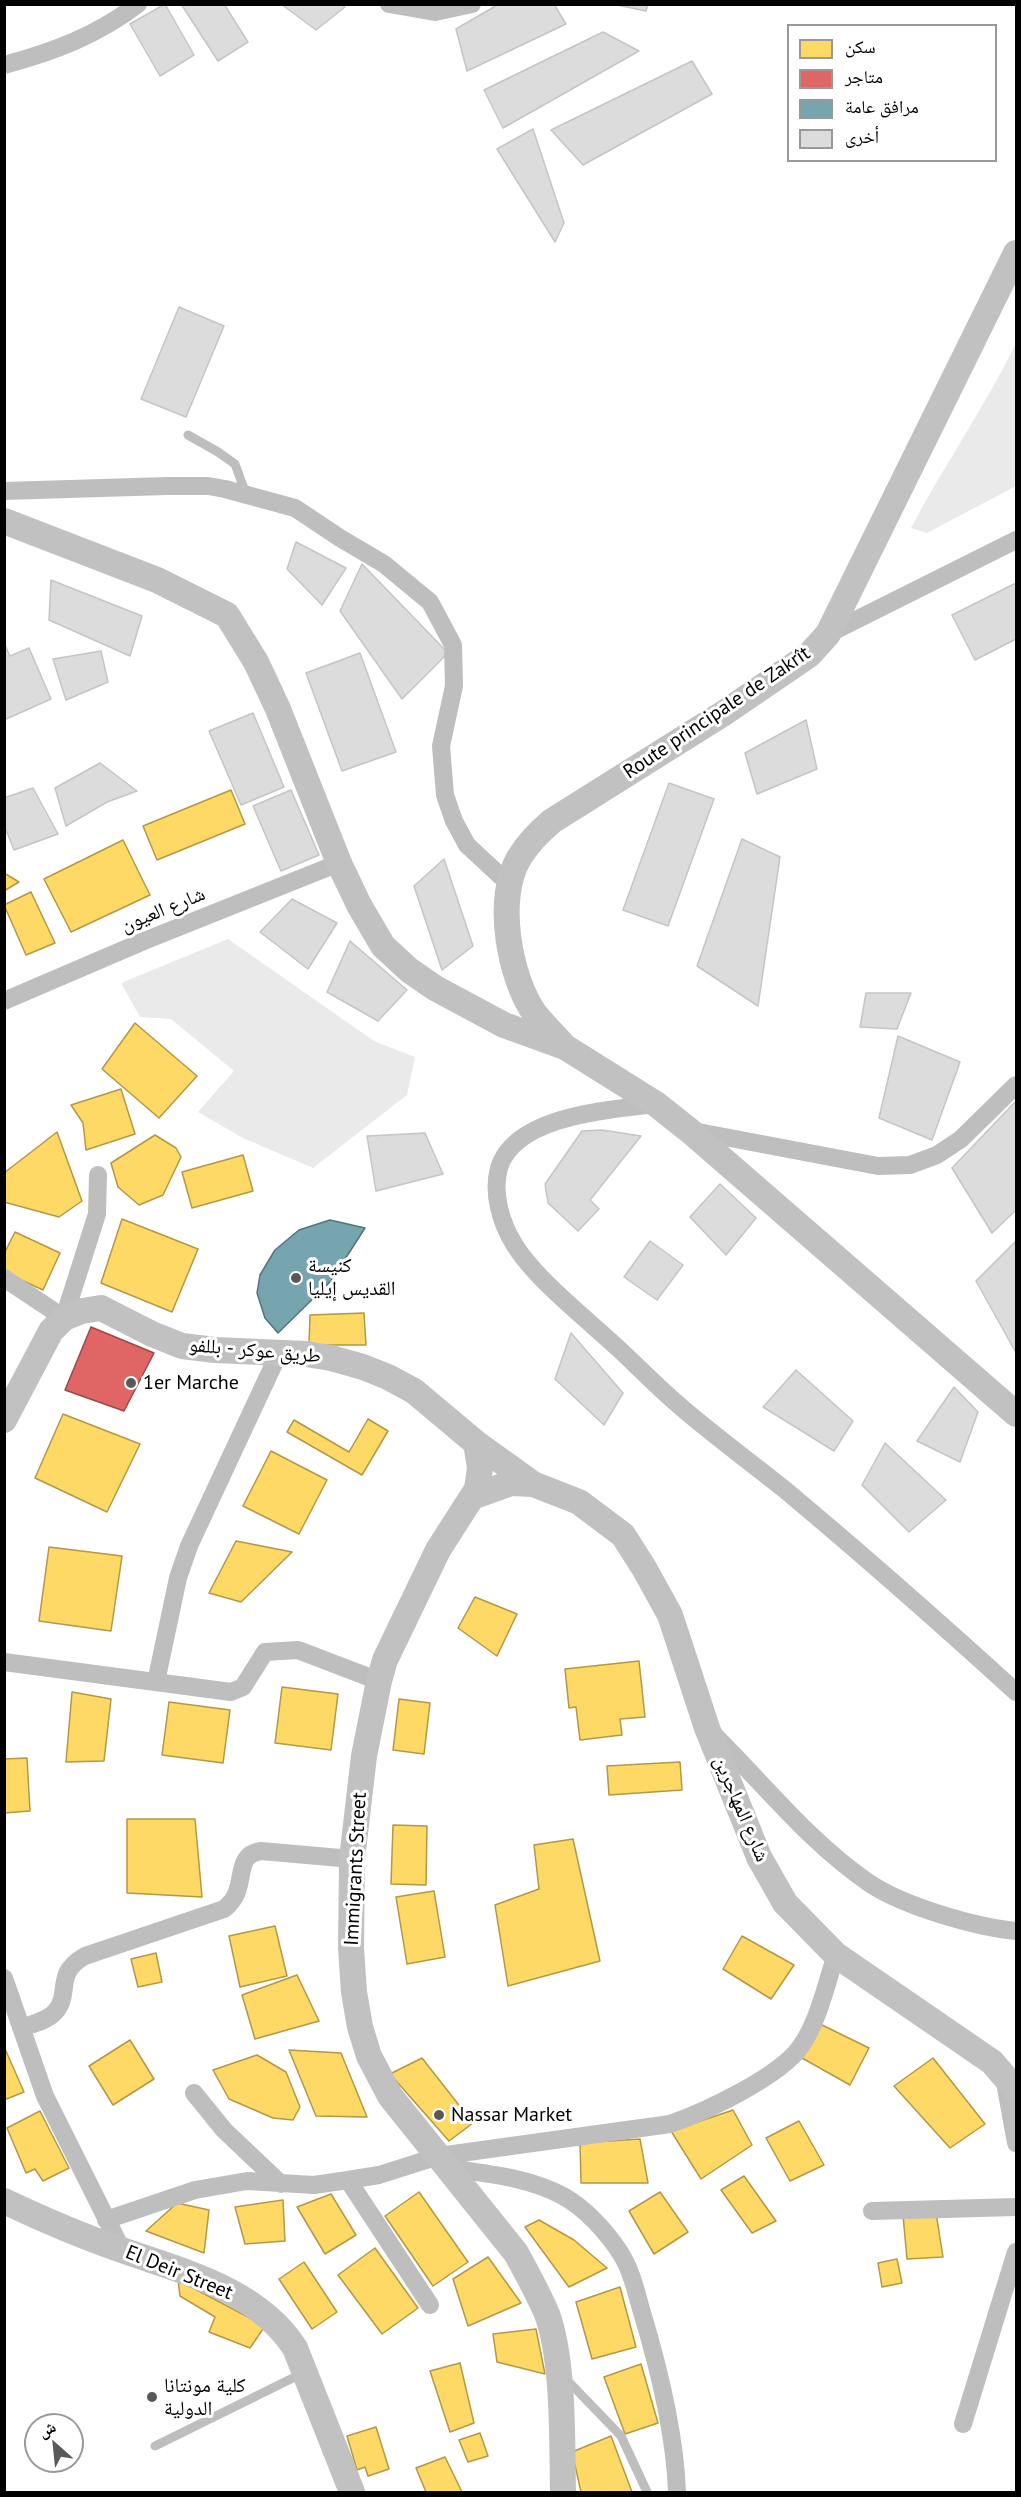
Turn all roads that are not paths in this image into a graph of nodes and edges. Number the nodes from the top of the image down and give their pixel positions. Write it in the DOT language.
graph roads {
  1 [pos="138,4"];
  2 [pos="389,4"];
  3 [pos="472,4"];
  4 [pos="4,65"];
  5 [pos="1017,253"];
  6 [pos="188,435"];
  7 [pos="4,490"];
  8 [pos="246,495"];
  9 [pos="4,521"];
  10 [pos="1017,540"];
  11 [pos="828,634"];
  12 [pos="339,863"];
  13 [pos="508,883"];
  14 [pos="4,1001"];
  15 [pos="565,1047"];
  16 [pos="1017,1085"];
  17 [pos="656,1104"];
  18 [pos="690,1131"];
  19 [pos="98,1176"];
  20 [pos="4,1278"];
  21 [pos="64,1318"];
  22 [pos="279,1353"];
  23 [pos="1017,1414"];
  24 [pos="4,1420"];
  25 [pos="476,1443"];
  26 [pos="533,1484"];
  27 [pos="472,1497"];
  28 [pos="4,1662"];
  29 [pos="379,1681"];
  30 [pos="156,1682"];
  31 [pos="1017,1692"];
  32 [pos="707,1728"];
  33 [pos="352,1859"];
  34 [pos="1017,1931"];
  35 [pos="836,1955"];
  36 [pos="4,1978"];
  37 [pos="21,2028"];
  38 [pos="1007,2072"];
  39 [pos="194,2093"];
  40 [pos="1017,2143"];
  41 [pos="444,2162"];
  42 [pos="348,2180"];
  43 [pos="281,2184"];
  44 [pos="4,2201"];
  45 [pos="1017,2207"];
  46 [pos="872,2211"];
  47 [pos="106,2220"];
  48 [pos="122,2250"];
  49 [pos="1017,2252"];
  50 [pos="430,2305"];
  51 [pos="557,2370"];
  52 [pos="305,2372"];
  53 [pos="963,2424"];
  54 [pos="154,2446"];
  55 [pos="352,2493"];
  56 [pos="563,2493"];
  57 [pos="647,2493"];
  58 [pos="676,2493"];
  1 -- 4 [label="street"];
  2 -- 3 [label="street"];
  5 -- 11 [label="street, Route principale de Zakrît"];
  6 -- 8 [label="lane"];
  7 -- 8 [label="street"];
  8 -- 13 [label="street"];
  9 -- 12 [label="street"];
  10 -- 11 [label="street"];
  11 -- 13 [label="street, Route principale de Zakrît"];
  12 -- 14 [label="street, شارع العيون"];
  12 -- 15 [label="street"];
  13 -- 15 [label="street, Route principale de Zakrît"];
  15 -- 17 [label="street"];
  16 -- 18 [label="street"];
  17 -- 18 [label="street"];
  17 -- 31 [label="street"];
  18 -- 23 [label="street"];
  19 -- 21 [label="street"];
  20 -- 21 [label="street"];
  21 -- 22 [label="street, طريق عوكر - بللفو"];
  21 -- 24 [label="street"];
  22 -- 25 [label="street, طريق عوكر - بللفو"];
  22 -- 30 [label="street"];
  25 -- 26 [label="street, شارع المهاجرين"];
  25 -- 27 [label="street, Immigrants Street"];
  26 -- 27 [label="street, شارع المهاجرين"];
  26 -- 32 [label="street, شارع المهاجرين"];
  27 -- 29 [label="street, Immigrants Street"];
  28 -- 30 [label="street"];
  29 -- 30 [label="street"];
  29 -- 33 [label="street, Immigrants Street"];
  32 -- 34 [label="street"];
  32 -- 35 [label="street, شارع المهاجرين"];
  33 -- 37 [label="street"];
  33 -- 41 [label="street, Immigrants Street"];
  35 -- 38 [label="street, شارع المهاجرين"];
  35 -- 41 [label="street"];
  36 -- 37 [label="street"];
  37 -- 47 [label="street"];
  38 -- 40 [label="street"];
  39 -- 43 [label="street"];
  41 -- 42 [label="street"];
  41 -- 51 [label="street, Immigrants Street"];
  41 -- 58 [label="street"];
  42 -- 43 [label="street"];
  42 -- 50 [label="street"];
  43 -- 47 [label="street"];
  44 -- 48 [label="street, El Deir Street"];
  45 -- 46 [label="street"];
  47 -- 48 [label="street"];
  48 -- 52 [label="street, El Deir Street"];
  49 -- 53 [label="street"];
  51 -- 56 [label="street, Immigrants Street"];
  51 -- 57 [label="lane"];
  52 -- 54 [label="lane"];
  52 -- 55 [label="street, El Deir Street"];
}
